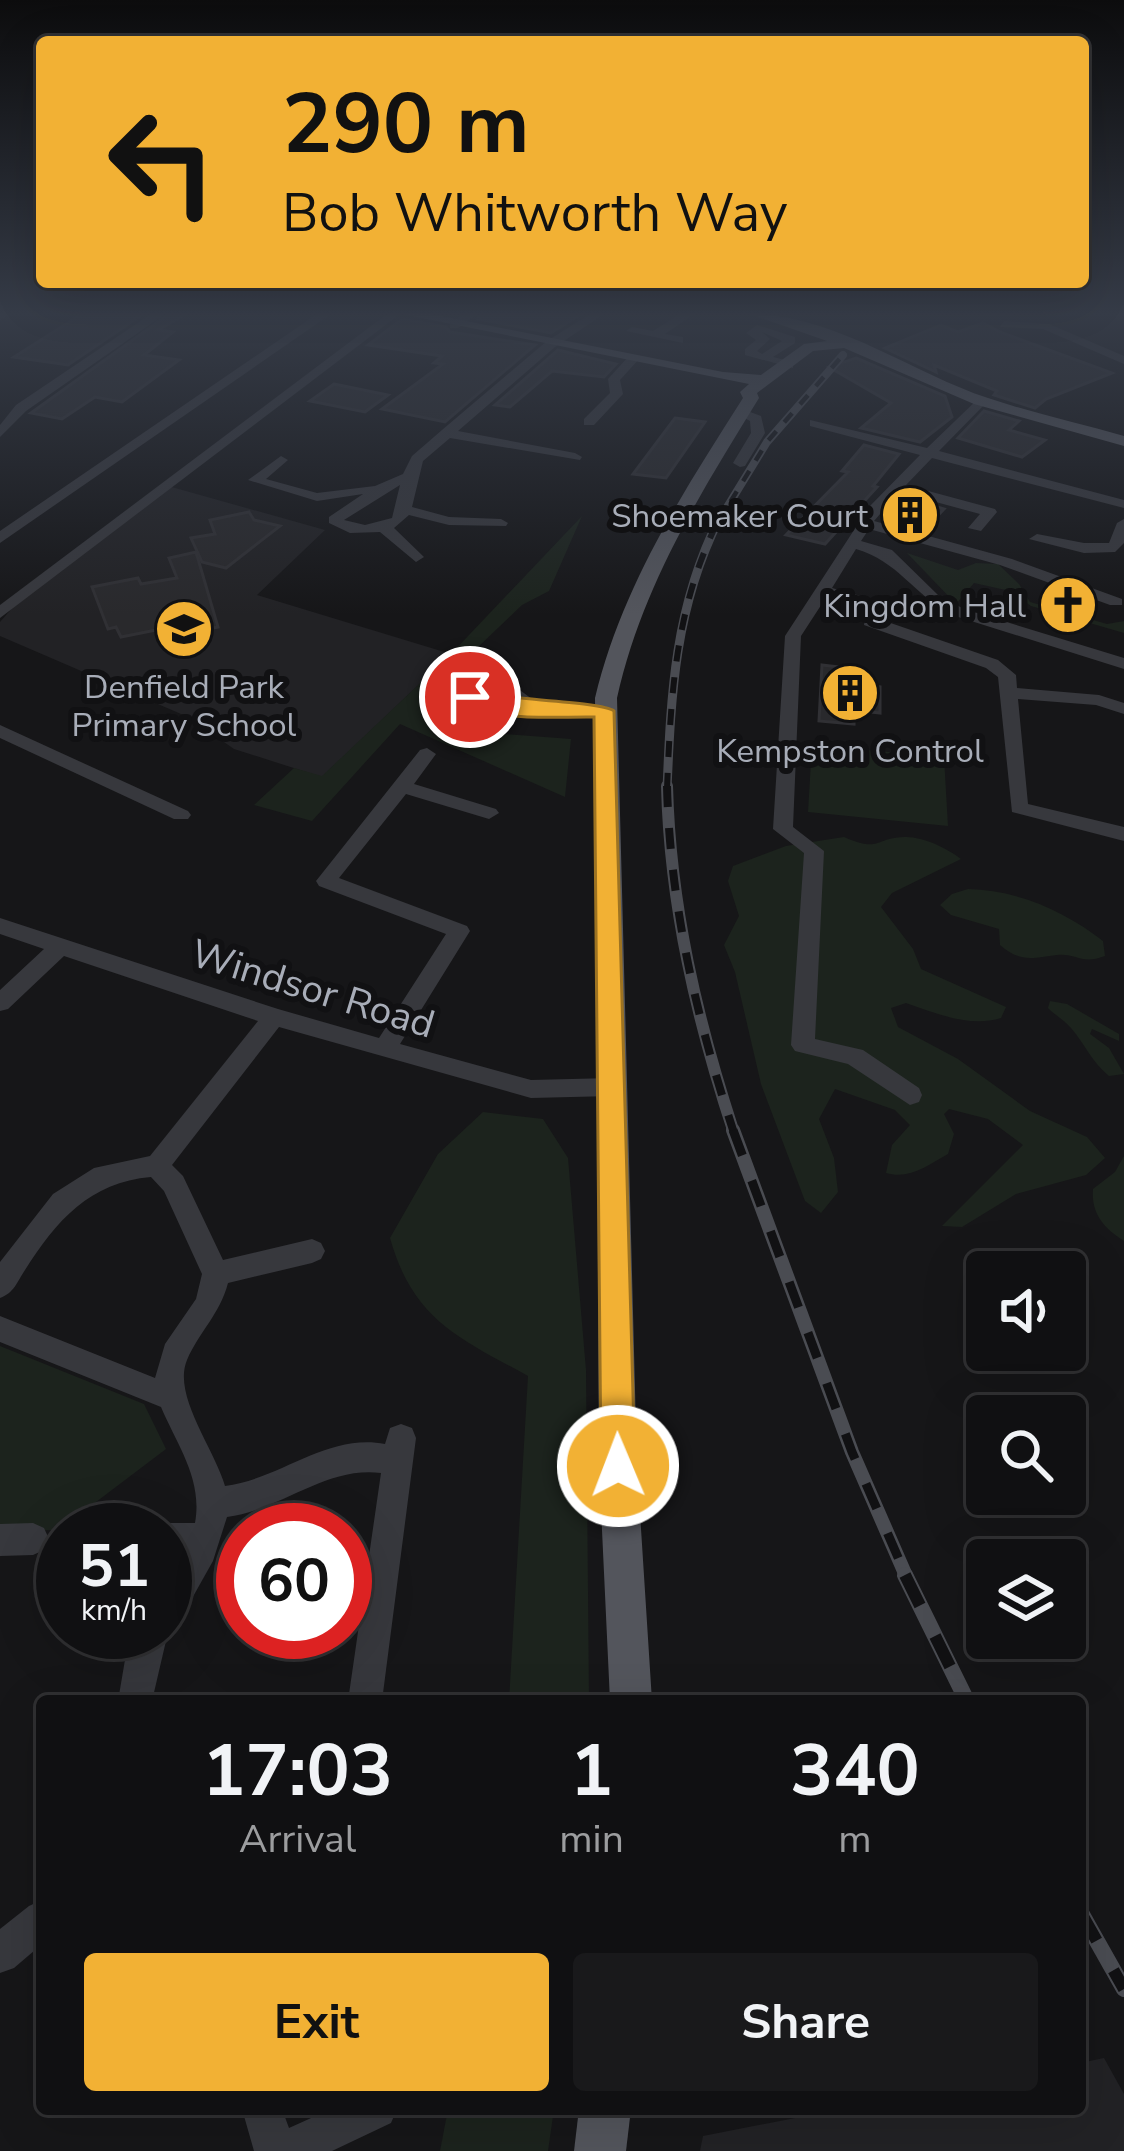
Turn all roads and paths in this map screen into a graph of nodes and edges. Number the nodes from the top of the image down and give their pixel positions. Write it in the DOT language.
graph roads {
  1 [pos="179,414"];
  2 [pos="260,414"];
  3 [pos="470,414"];
  4 [pos="597,414"];
  5 [pos="741,414"];
  6 [pos="752,414"];
  7 [pos="968,414"];
  8 [pos="1028,414"];
  9 [pos="589,422"];
  10 [pos="815,423"];
  11 [pos="448,433"];
  12 [pos="1124,441"];
  13 [pos="931,454"];
  14 [pos="575,457"];
  15 [pos="281,460"];
  16 [pos="740,463"];
  17 [pos="407,477"];
  18 [pos="384,487"];
  19 [pos="897,487"];
  20 [pos="1124,504"];
  21 [pos="406,510"];
  22 [pos="641,514"];
  23 [pos="676,520"];
  24 [pos="501,523"];
  25 [pos="865,523"];
  26 [pos="1124,524"];
  27 [pos="383,527"];
  28 [pos="976,528"];
  29 [pos="0,538"];
  30 [pos="1037,539"];
  31 [pos="850,543"];
  32 [pos="1120,553"];
  33 [pos="416,556"];
  34 [pos="822,590"];
  35 [pos="1116,602"];
  36 [pos="0,614"];
  37 [pos="1124,664"];
  38 [pos="482,683"];
  39 [pos="1009,693"];
  40 [pos="1124,709"];
  41 [pos="604,711"];
  42 [pos="0,731"];
  43 [pos="427,754"];
  44 [pos="401,786"];
  45 [pos="488,813"];
  46 [pos="181,815"];
  47 [pos="1124,834"];
  48 [pos="0,926"];
  49 [pos="61,946"];
  50 [pos="0,1003"];
  51 [pos="274,1017"];
  52 [pos="385,1048"];
  53 [pos="612,1087"];
  54 [pos="910,1095"];
  55 [pos="157,1166"];
  56 [pos="312,1251"];
  57 [pos="216,1274"];
  58 [pos="0,1286"];
  59 [pos="0,1329"];
  60 [pos="172,1394"];
  61 [pos="216,1502"];
  62 [pos="192,1538"];
  63 [pos="206,1538"];
  64 [pos="192,1564"];
  65 [pos="141,1659"];
  66 [pos="136,1695"];
  67 [pos="366,1695"];
  68 [pos="631,1695"];
  69 [pos="36,1924"];
  70 [pos="0,1954"];
  71 [pos="264,2115"];
  72 [pos="364,2115"];
  73 [pos="604,2115"];
  74 [pos="275,2151"];
  75 [pos="286,2151"];
  76 [pos="600,2151"];
  1 -- 29 [label="street"];
  2 -- 36 [label="street"];
  3 -- 11 [label="street"];
  4 -- 9 [label="street"];
  5 -- 23 [label="main road"];
  6 -- 16 [label="street"];
  7 -- 13 [label="street"];
  8 -- 12 [label="main road"];
  10 -- 13 [label="street"];
  11 -- 14 [label="street"];
  11 -- 17 [label="street"];
  13 -- 19 [label="street"];
  13 -- 20 [label="street"];
  15 -- 18 [label="street"];
  17 -- 18 [label="street"];
  17 -- 21 [label="street"];
  18 -- 27 [label="street"];
  19 -- 25 [label="street"];
  19 -- 28 [label="street"];
  21 -- 24 [label="street"];
  21 -- 27 [label="street"];
  22 -- 23 [label="street"];
  23 -- 41 [label="main road"];
  25 -- 31 [label="street"];
  25 -- 35 [label="street"];
  26 -- 32 [label="street"];
  27 -- 33 [label="street"];
  30 -- 32 [label="street"];
  31 -- 34 [label="street"];
  31 -- 37 [label="street"];
  34 -- 39 [label="street"];
  34 -- 54 [label="street"];
  38 -- 41 [label="street"];
  39 -- 40 [label="street"];
  39 -- 47 [label="street"];
  41 -- 53 [label="main road"];
  42 -- 46 [label="street"];
  43 -- 44 [label="street"];
  44 -- 45 [label="street"];
  44 -- 52 [label="street"];
  48 -- 49 [label="street, Windsor Road"];
  49 -- 50 [label="street"];
  49 -- 51 [label="street, Windsor Road"];
  51 -- 52 [label="street, Windsor Road"];
  51 -- 55 [label="street"];
  52 -- 53 [label="street, Windsor Road"];
  53 -- 68 [label="main road"];
  55 -- 57 [label="street"];
  55 -- 58 [label="street"];
  56 -- 57 [label="street"];
  57 -- 60 [label="street"];
  59 -- 60 [label="street"];
  60 -- 61 [label="street"];
  61 -- 63 [label="street"];
  61 -- 67 [label="street"];
  62 -- 63 [label="street"];
  63 -- 64 [label="street"];
  65 -- 66 [label="street"];
  69 -- 70 [label="street"];
  71 -- 74 [label="street"];
  72 -- 75 [label="street"];
  73 -- 76 [label="main road"];
}
